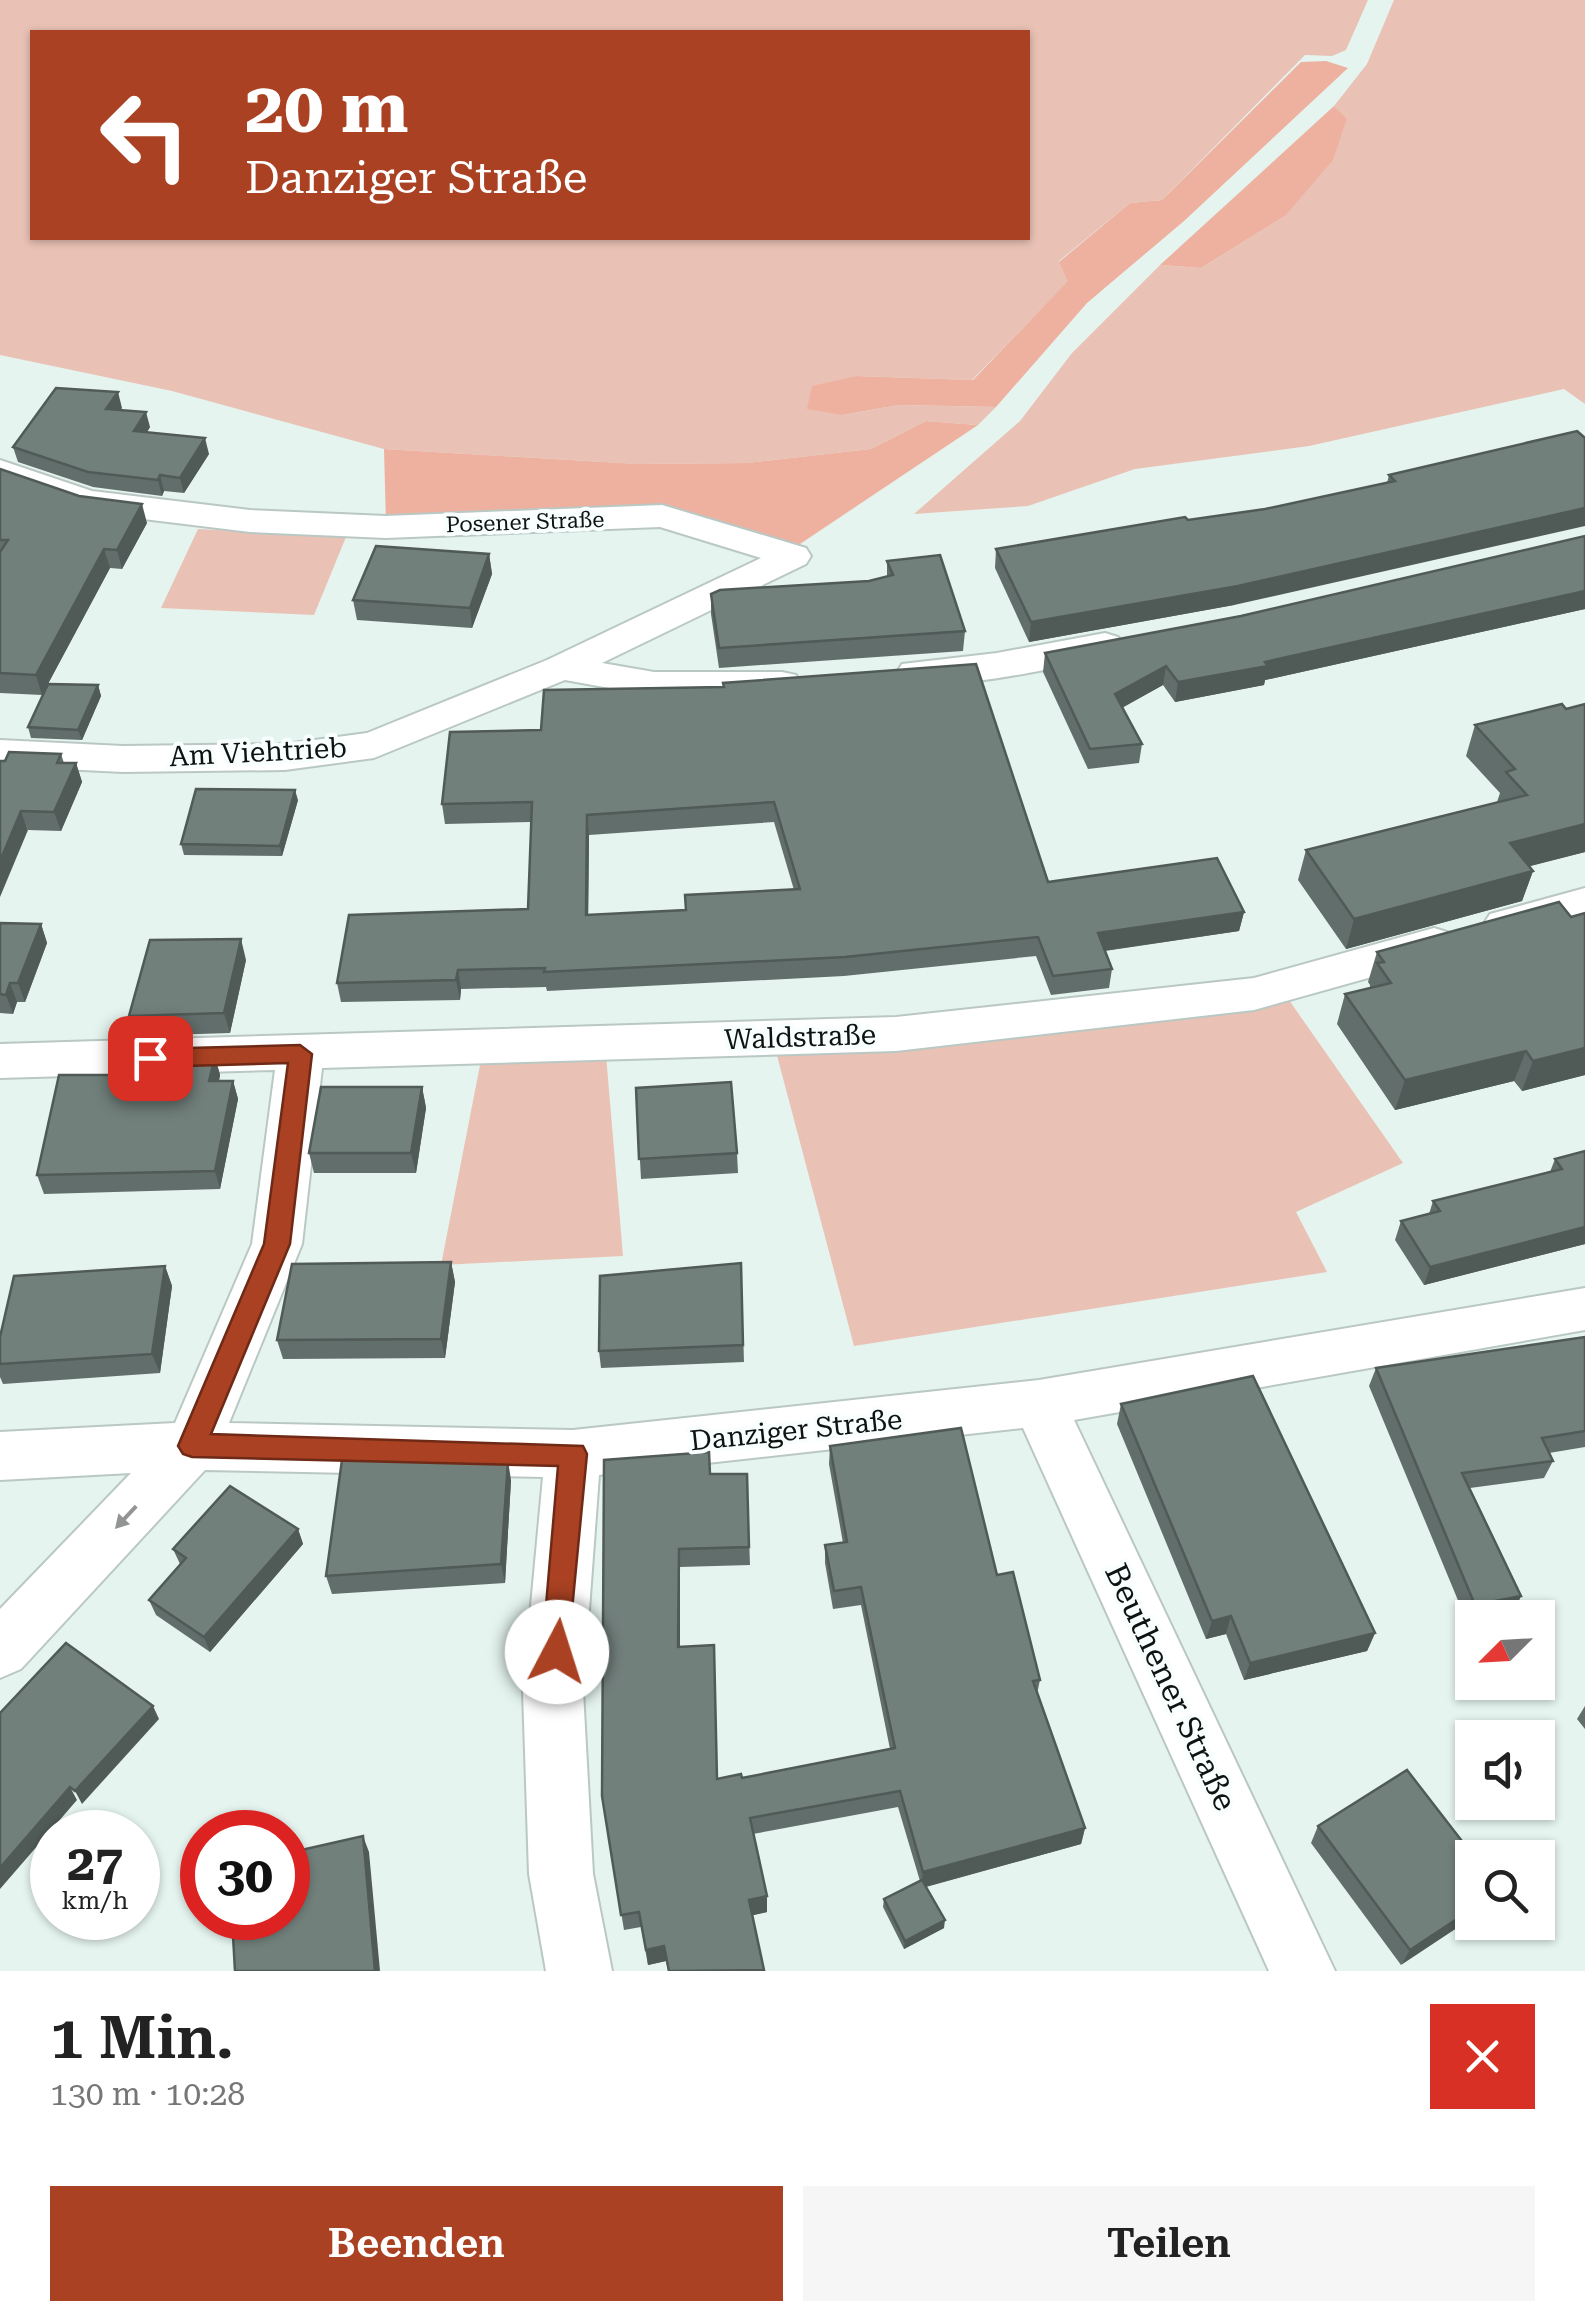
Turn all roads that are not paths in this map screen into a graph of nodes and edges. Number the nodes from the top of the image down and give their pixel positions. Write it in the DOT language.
graph roads {
  1 [pos="0,470"];
  2 [pos="1145,638"];
  3 [pos="561,668"];
  4 [pos="888,674"];
  5 [pos="816,680"];
  6 [pos="0,753"];
  7 [pos="1585,902"];
  8 [pos="300,1054"];
  9 [pos="0,1060"];
  10 [pos="1585,1310"];
  11 [pos="1039,1403"];
  12 [pos="192,1446"];
  13 [pos="573,1454"];
  14 [pos="0,1456"];
  15 [pos="0,1650"];
  16 [pos="578,1971"];
  17 [pos="1302,1971"];
  1 -- 3 [label="street, Posener Straße"];
  2 -- 4 [label="street"];
  3 -- 5 [label="street"];
  3 -- 6 [label="street, Am Viehtrieb"];
  7 -- 8 [label="street, Waldstraße"];
  8 -- 9 [label="street, Waldstraße"];
  8 -- 12 [label="street"];
  10 -- 11 [label="street, Danziger Straße"];
  11 -- 13 [label="street, Danziger Straße"];
  11 -- 17 [label="street, Beuthener Straße"];
  12 -- 13 [label="street, Danziger Straße"];
  12 -- 14 [label="street, Danziger Straße"];
  12 -- 15 [label="street, one-way"];
  13 -- 16 [label="street"];
}
